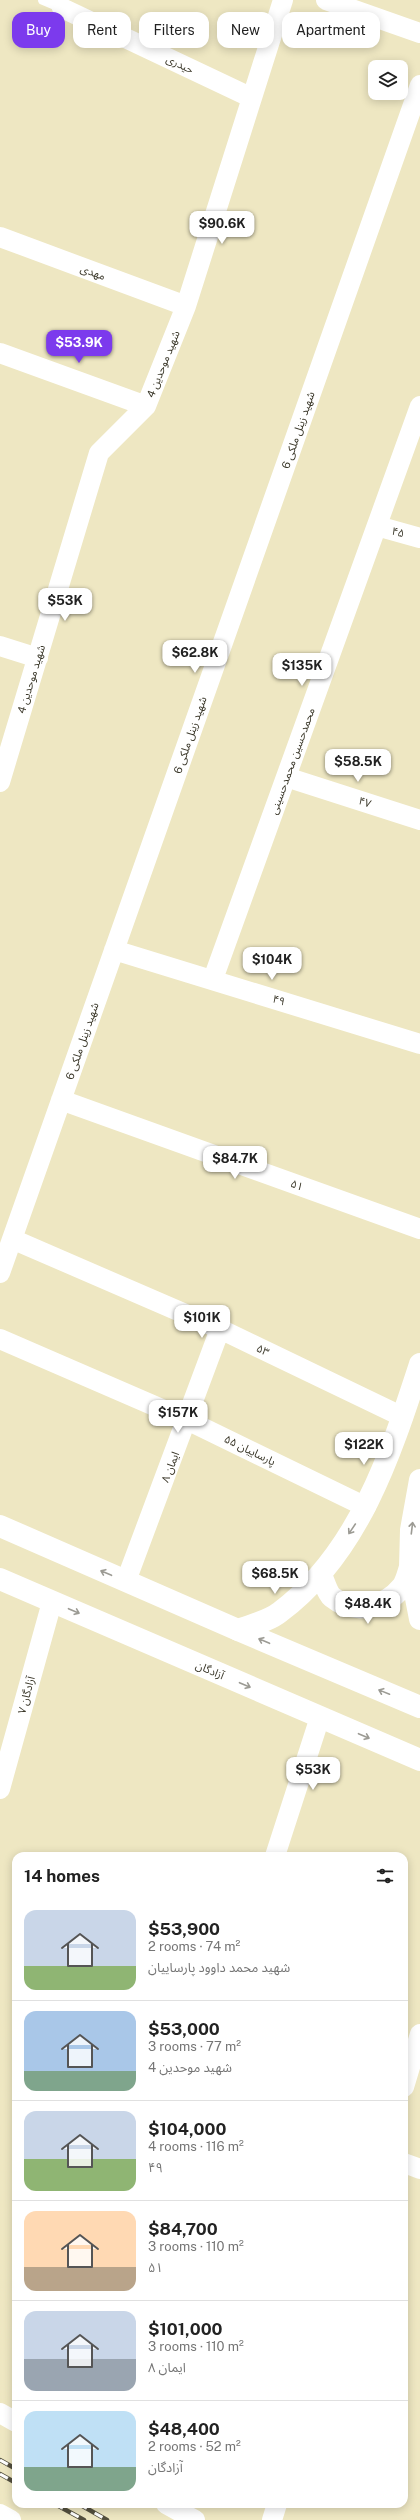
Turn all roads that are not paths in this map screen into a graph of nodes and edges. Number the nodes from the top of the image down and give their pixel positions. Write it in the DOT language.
graph roads {
  1 [pos="43,0"];
  2 [pos="284,0"];
  3 [pos="326,0"];
  4 [pos="62,8"];
  5 [pos="420,33"];
  6 [pos="420,85"];
  7 [pos="252,98"];
  8 [pos="0,237"];
  9 [pos="186,306"];
  10 [pos="0,353"];
  11 [pos="146,406"];
  12 [pos="420,406"];
  13 [pos="377,526"];
  14 [pos="420,538"];
  15 [pos="0,646"];
  16 [pos="38,658"];
  17 [pos="286,777"];
  18 [pos="0,782"];
  19 [pos="420,820"];
  20 [pos="114,950"];
  21 [pos="213,979"];
  22 [pos="420,1044"];
  23 [pos="61,1100"];
  24 [pos="420,1229"];
  25 [pos="12,1239"];
  26 [pos="0,1273"];
  27 [pos="220,1329"];
  28 [pos="0,1340"];
  29 [pos="420,1364"];
  30 [pos="403,1417"];
  31 [pos="187,1420"];
  32 [pos="420,1480"];
  33 [pos="366,1507"];
  34 [pos="0,1526"];
  35 [pos="410,1567"];
  36 [pos="321,1575"];
  37 [pos="0,1579"];
  38 [pos="126,1581"];
  39 [pos="52,1602"];
  40 [pos="420,1619"];
  41 [pos="238,1630"];
  42 [pos="420,1707"];
  43 [pos="320,1717"];
  44 [pos="420,1760"];
  45 [pos="0,1789"];
  46 [pos="276,1852"];
  47 [pos="419,2041"];
  48 [pos="408,2075"];
  49 [pos="408,2164"];
  50 [pos="420,2169"];
  51 [pos="0,2413"];
  52 [pos="12,2420"];
  53 [pos="173,2508"];
  54 [pos="276,2508"];
  55 [pos="0,2514"];
  56 [pos="11,2520"];
  57 [pos="195,2520"];
  58 [pos="272,2520"];
  1 -- 4 [label="lane, حیدری"];
  2 -- 7 [label="street, 4 شهید موحدین"];
  3 -- 5 [label="street"];
  4 -- 7 [label="street, حیدری"];
  6 -- 20 [label="street, 6 شهید زینل ملکی"];
  7 -- 9 [label="street, 4 شهید موحدین"];
  8 -- 9 [label="street, مهدی"];
  9 -- 11 [label="street, 4 شهید موحدین"];
  10 -- 11 [label="street"];
  11 -- 16 [label="street, 4 شهید موحدین"];
  12 -- 13 [label="street, محمدحسین محمدحسینی"];
  13 -- 14 [label="street, ۴۵"];
  13 -- 17 [label="street, محمدحسین محمدحسینی"];
  15 -- 16 [label="street"];
  16 -- 18 [label="street, 4 شهید موحدین"];
  17 -- 19 [label="street, ۴۷"];
  17 -- 21 [label="street, محمدحسین محمدحسینی"];
  20 -- 21 [label="street, ۴۹"];
  20 -- 23 [label="street, 6 شهید زینل ملکی"];
  21 -- 22 [label="street, ۴۹"];
  23 -- 24 [label="street, ۵۱"];
  23 -- 25 [label="street, 6 شهید زینل ملکی"];
  25 -- 26 [label="street, 6 شهید زینل ملکی"];
  25 -- 27 [label="street, ۵۳"];
  27 -- 30 [label="street, ۵۳"];
  27 -- 31 [label="street, ۸ ایمان"];
  28 -- 31 [label="street, پارساییان ۵۵"];
  29 -- 30 [label="main road"];
  30 -- 33 [label="main road"];
  31 -- 33 [label="street, پارساییان ۵۵"];
  31 -- 38 [label="street, ۸ ایمان"];
  35 -- 32 [label="main road, one-way"];
  33 -- 36 [label="main road, one-way"];
  38 -- 34 [label="main road, one-way"];
  35 -- 36 [label="main road"];
  35 -- 40 [label="main road"];
  36 -- 41 [label="main road"];
  37 -- 39 [label="main road, آزادگان"];
  38 -- 41 [label="main road"];
  39 -- 43 [label="main road, آزادگان, one-way"];
  39 -- 45 [label="street, ۷ آزادگان"];
  42 -- 41 [label="main road, one-way"];
  43 -- 44 [label="main road, آزادگان, one-way"];
  43 -- 46 [label="street"];
  47 -- 48 [label="street"];
  49 -- 50 [label="street"];
  51 -- 52 [label="street"];
  53 -- 57 [label="street"];
  54 -- 58 [label="street"];
  55 -- 56 [label="street"];
}
